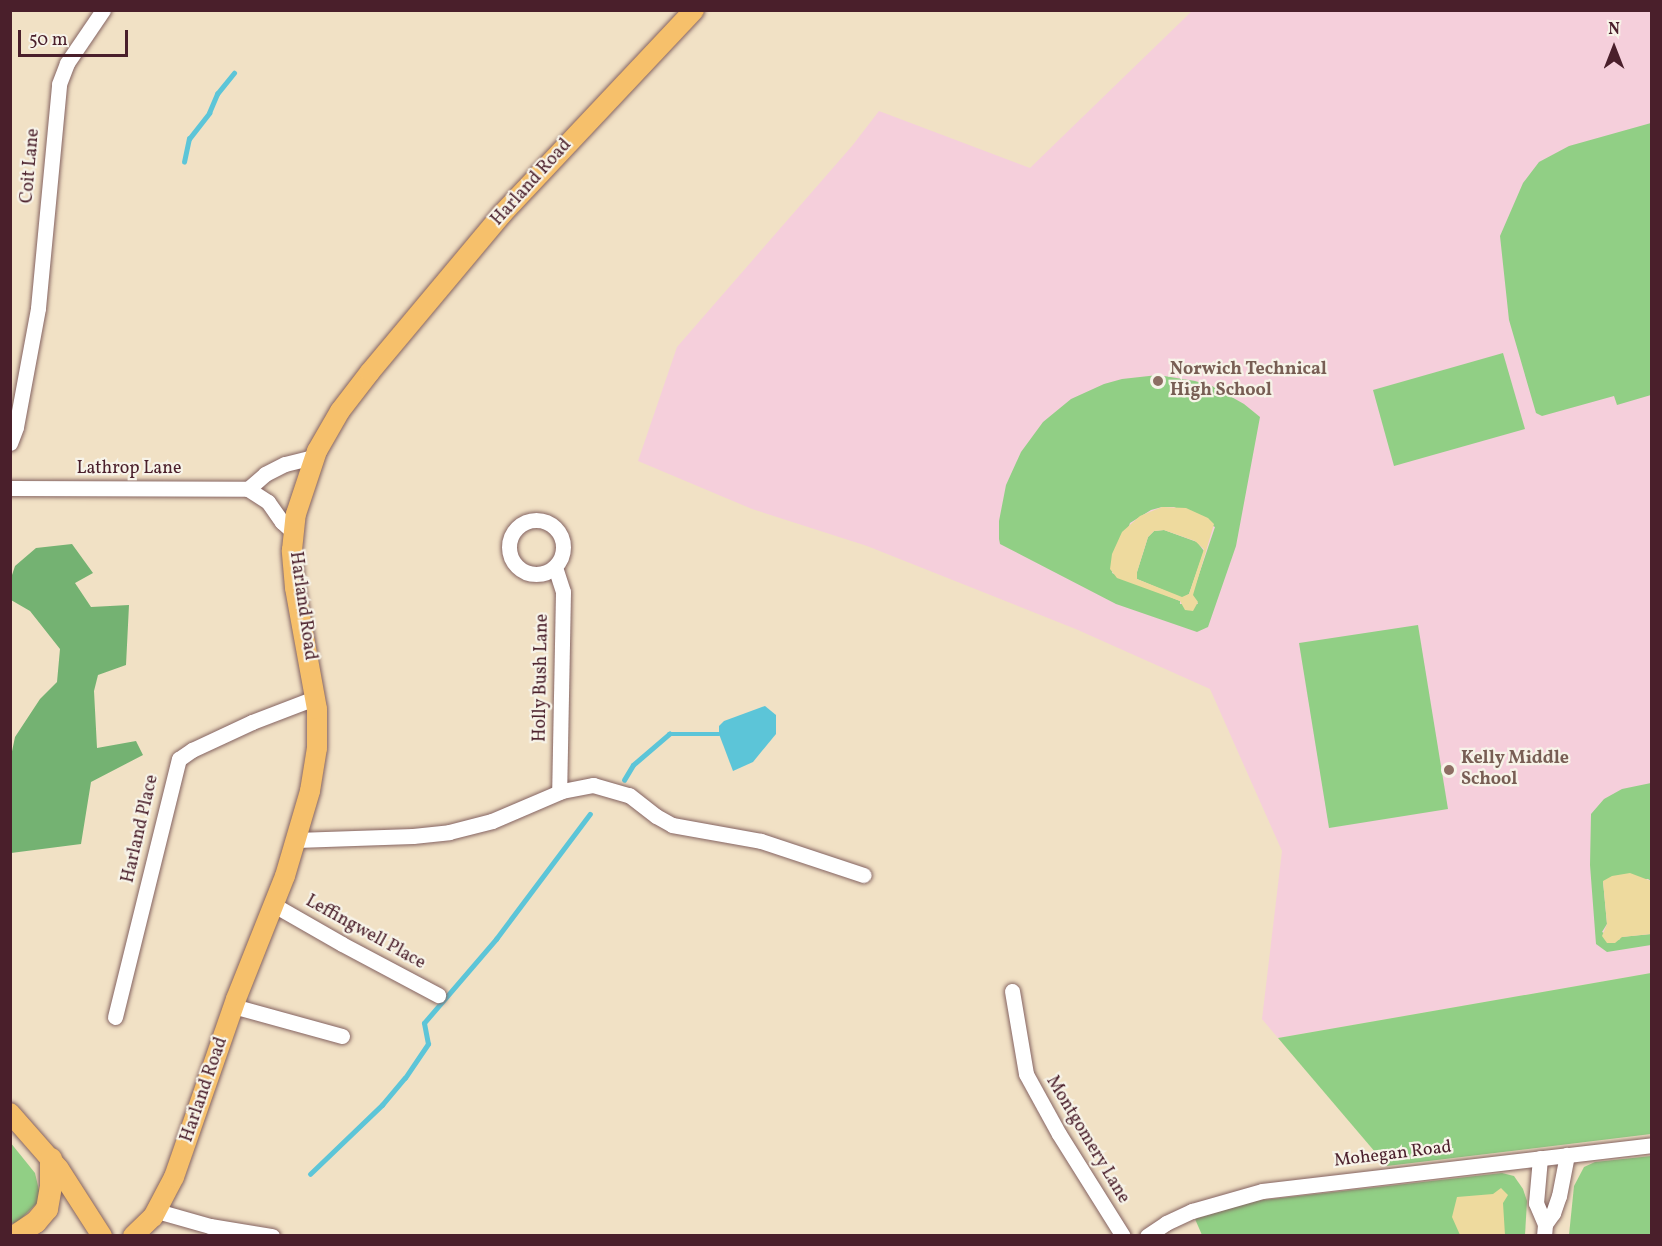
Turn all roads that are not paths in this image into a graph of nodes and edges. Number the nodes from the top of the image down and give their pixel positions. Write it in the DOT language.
graph roads {
  1 [pos="103,10"];
  2 [pos="694,10"];
  3 [pos="10,443"];
  4 [pos="314,457"];
  5 [pos="10,488"];
  6 [pos="248,489"];
  7 [pos="293,532"];
  8 [pos="555,567"];
  9 [pos="315,698"];
  10 [pos="560,792"];
  11 [pos="296,840"];
  12 [pos="864,875"];
  13 [pos="274,905"];
  14 [pos="1012,991"];
  15 [pos="438,994"];
  16 [pos="233,1006"];
  17 [pos="115,1017"];
  18 [pos="342,1036"];
  19 [pos="10,1113"];
  20 [pos="1652,1145"];
  21 [pos="1567,1155"];
  22 [pos="1540,1158"];
  23 [pos="51,1159"];
  24 [pos="157,1211"];
  25 [pos="1545,1230"];
  26 [pos="15,1236"];
  27 [pos="102,1236"];
  28 [pos="133,1236"];
  29 [pos="273,1236"];
  30 [pos="1123,1236"];
  31 [pos="1148,1236"];
  1 -- 3 [label="street, Coit Lane"];
  2 -- 4 [label="main road, Harland Road"];
  4 -- 6 [label="street"];
  4 -- 7 [label="main road, Harland Road"];
  5 -- 6 [label="street, Lathrop Lane"];
  6 -- 7 [label="street"];
  7 -- 9 [label="main road, Harland Road"];
  8 -- 10 [label="street, Holly Bush Lane"];
  9 -- 11 [label="main road, Harland Road"];
  9 -- 17 [label="street, Harland Place"];
  10 -- 11 [label="street"];
  10 -- 12 [label="street"];
  11 -- 13 [label="main road, Harland Road"];
  13 -- 15 [label="street, Leffingwell Place"];
  13 -- 16 [label="main road, Harland Road"];
  14 -- 30 [label="street, Montgomery Lane"];
  16 -- 18 [label="street"];
  16 -- 24 [label="main road, Harland Road"];
  19 -- 23 [label="main road"];
  20 -- 21 [label="street, Mohegan Road"];
  21 -- 22 [label="street, Mohegan Road"];
  21 -- 25 [label="street"];
  22 -- 25 [label="street"];
  22 -- 31 [label="street, Mohegan Road"];
  23 -- 26 [label="highway"];
  23 -- 27 [label="main road"];
  24 -- 28 [label="main road, Harland Road"];
  24 -- 29 [label="street"];
}
